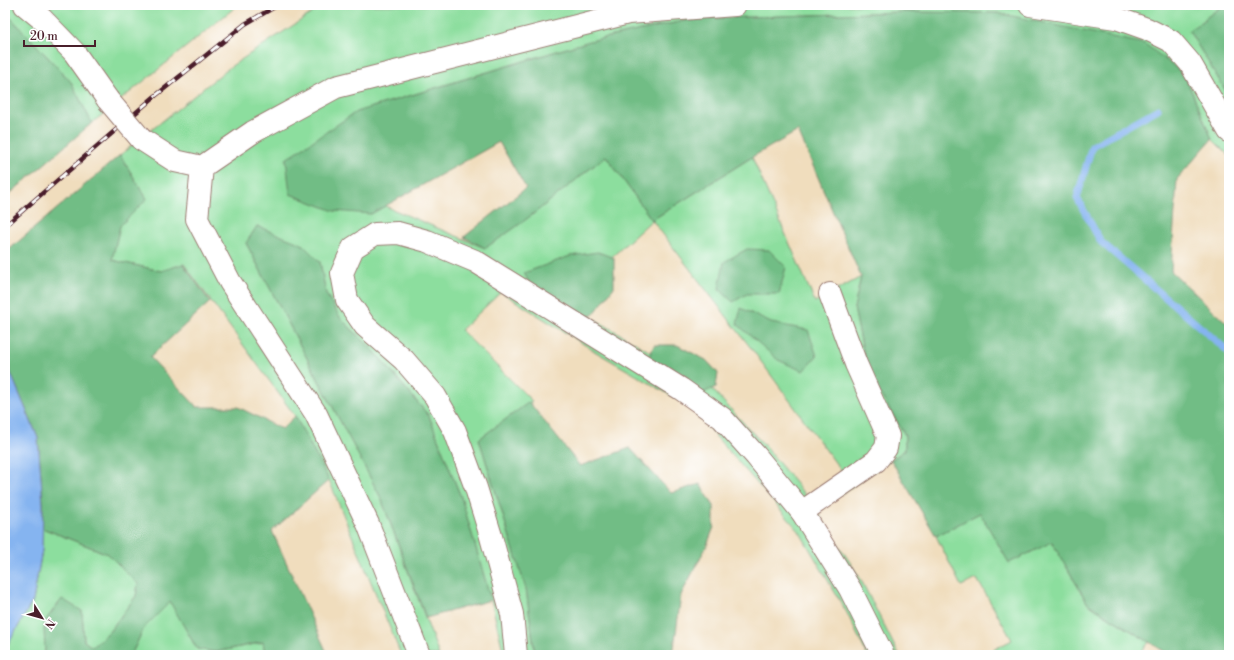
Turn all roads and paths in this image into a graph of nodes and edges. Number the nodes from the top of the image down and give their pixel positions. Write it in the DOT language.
graph roads {
  1 [pos="25,5"];
  2 [pos="735,5"];
  3 [pos="1030,5"];
  4 [pos="1229,131"];
  5 [pos="202,167"];
  6 [pos="830,294"];
  7 [pos="802,512"];
  8 [pos="419,655"];
  9 [pos="516,655"];
  10 [pos="883,655"];
  1 -- 5 [label="street, bridge"];
  2 -- 5 [label="street"];
  3 -- 4 [label="street"];
  5 -- 8 [label="street"];
  6 -- 7 [label="street"];
  7 -- 9 [label="street"];
  7 -- 10 [label="street"];
}
